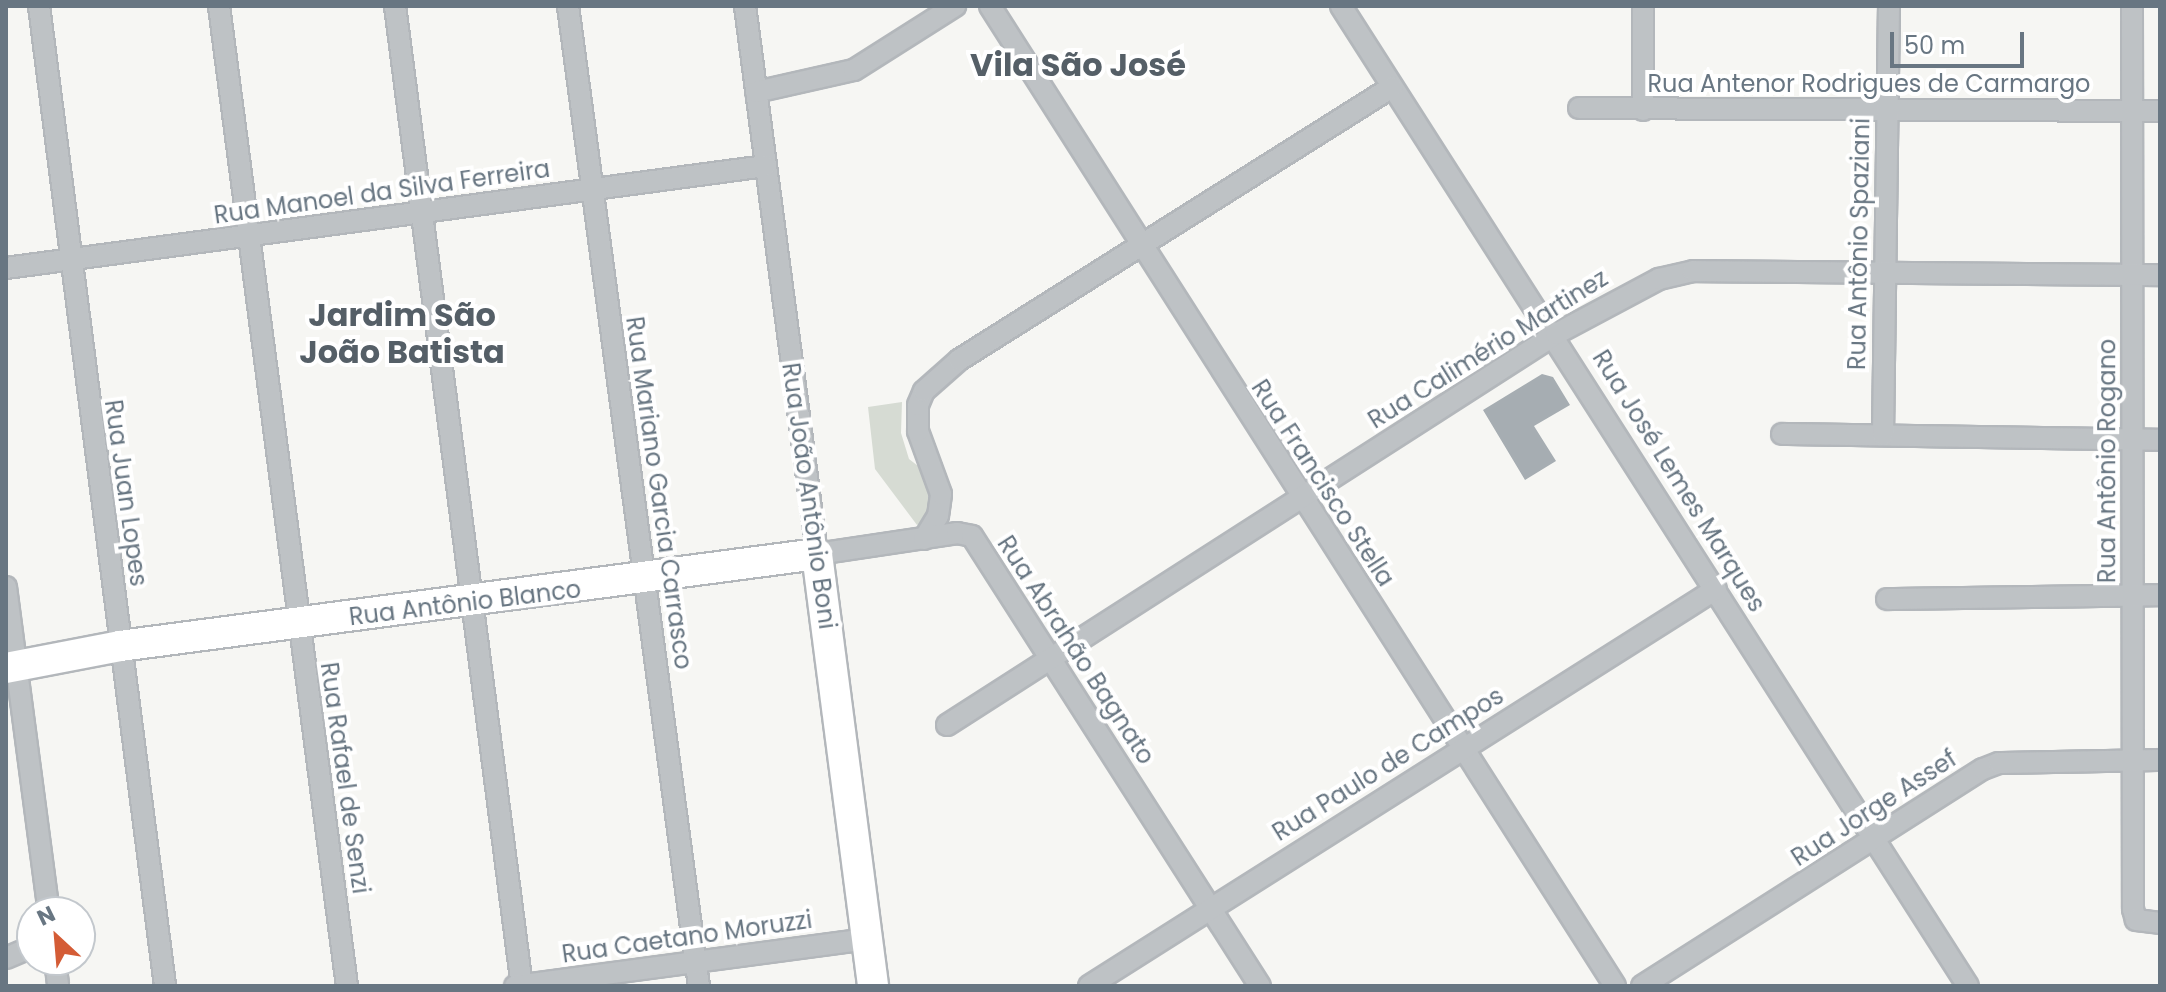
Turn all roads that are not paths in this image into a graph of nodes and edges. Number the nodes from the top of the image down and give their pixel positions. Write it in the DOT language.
graph roads {
  1 [pos="39,6"];
  2 [pos="219,6"];
  3 [pos="395,6"];
  4 [pos="568,6"];
  5 [pos="745,6"];
  6 [pos="955,6"];
  7 [pos="990,6"];
  8 [pos="1643,6"];
  9 [pos="1889,6"];
  10 [pos="2132,6"];
  11 [pos="1351,10"];
  12 [pos="1392,87"];
  13 [pos="756,92"];
  14 [pos="1579,108"];
  15 [pos="1643,110"];
  16 [pos="1887,110"];
  17 [pos="2133,111"];
  18 [pos="2160,111"];
  19 [pos="765,166"];
  20 [pos="591,190"];
  21 [pos="422,213"];
  22 [pos="247,236"];
  23 [pos="1142,247"];
  24 [pos="70,260"];
  25 [pos="6,268"];
  26 [pos="1884,273"];
  27 [pos="2160,275"];
  28 [pos="2133,276"];
  29 [pos="1556,334"];
  30 [pos="1782,434"];
  31 [pos="1883,435"];
  32 [pos="2133,440"];
  33 [pos="2160,440"];
  34 [pos="1302,499"];
  35 [pos="924,539"];
  36 [pos="817,554"];
  37 [pos="645,580"];
  38 [pos="6,587"];
  39 [pos="1716,589"];
  40 [pos="2133,595"];
  41 [pos="2160,595"];
  42 [pos="1887,599"];
  43 [pos="472,602"];
  44 [pos="298,624"];
  45 [pos="120,646"];
  46 [pos="1053,659"];
  47 [pos="12,666"];
  48 [pos="947,725"];
  49 [pos="1462,748"];
  50 [pos="2132,760"];
  51 [pos="2160,760"];
  52 [pos="1875,839"];
  53 [pos="47,896"];
  54 [pos="1209,908"];
  55 [pos="2160,923"];
  56 [pos="867,939"];
  57 [pos="695,961"];
  58 [pos="165,986"];
  59 [pos="347,986"];
  60 [pos="515,986"];
  61 [pos="522,986"];
  62 [pos="699,986"];
  63 [pos="873,986"];
  64 [pos="1089,986"];
  65 [pos="1260,986"];
  66 [pos="1615,986"];
  67 [pos="1642,986"];
  68 [pos="1968,986"];
  1 -- 24 [label="street, Rua Juan Lopes"];
  2 -- 22 [label="street, Rua Rafael de Senzi"];
  3 -- 21 [label="street"];
  4 -- 20 [label="street, Rua Mariano Garcia Carrasco"];
  5 -- 13 [label="street, Rua João Antônio Boni"];
  6 -- 13 [label="street"];
  7 -- 23 [label="street, Rua Francisco Stella"];
  8 -- 15 [label="street"];
  9 -- 16 [label="street, Rua Antônio Spaziani"];
  10 -- 17 [label="street, Rua Antônio Rogano"];
  11 -- 12 [label="street, Rua José Lemes Marques"];
  12 -- 23 [label="street"];
  12 -- 29 [label="street, Rua José Lemes Marques"];
  13 -- 19 [label="street, Rua João Antônio Boni"];
  14 -- 15 [label="street, Rua Antenor Rodrigues de Carmargo"];
  15 -- 16 [label="street, Rua Antenor Rodrigues de Carmargo"];
  16 -- 17 [label="street, Rua Antenor Rodrigues de Carmargo"];
  16 -- 26 [label="street, Rua Antônio Spaziani"];
  17 -- 18 [label="street, Rua Antenor Rodrigues de Carmargo"];
  17 -- 28 [label="street, Rua Antônio Rogano"];
  19 -- 20 [label="street, Rua Manoel da Silva Ferreira"];
  19 -- 36 [label="street, Rua João Antônio Boni"];
  20 -- 21 [label="street, Rua Manoel da Silva Ferreira"];
  20 -- 37 [label="street, Rua Mariano Garcia Carrasco"];
  21 -- 22 [label="street, Rua Manoel da Silva Ferreira"];
  21 -- 43 [label="street"];
  22 -- 24 [label="street, Rua Manoel da Silva Ferreira"];
  22 -- 44 [label="street, Rua Rafael de Senzi"];
  23 -- 34 [label="street, Rua Francisco Stella"];
  23 -- 35 [label="street"];
  24 -- 25 [label="street, Rua Manoel da Silva Ferreira"];
  24 -- 45 [label="street, Rua Juan Lopes"];
  26 -- 28 [label="street, Rua Calimério Martinez"];
  26 -- 29 [label="street, Rua Calimério Martinez"];
  26 -- 31 [label="street, Rua Antônio Spaziani"];
  27 -- 28 [label="street, Rua Calimério Martinez"];
  28 -- 32 [label="street, Rua Antônio Rogano"];
  29 -- 34 [label="street, Rua Calimério Martinez"];
  29 -- 39 [label="street, Rua José Lemes Marques"];
  30 -- 31 [label="street"];
  31 -- 32 [label="street"];
  32 -- 33 [label="street"];
  32 -- 40 [label="street, Rua Antônio Rogano"];
  34 -- 46 [label="street, Rua Calimério Martinez"];
  34 -- 49 [label="street, Rua Francisco Stella"];
  35 -- 36 [label="street, Rua Antônio Blanco"];
  35 -- 46 [label="street, Rua Abrahão Bagnato"];
  36 -- 37 [label="street, Rua Antônio Blanco"];
  36 -- 56 [label="street, Rua João Antônio Boni"];
  37 -- 43 [label="street, Rua Antônio Blanco"];
  37 -- 57 [label="street, Rua Mariano Garcia Carrasco"];
  38 -- 47 [label="street"];
  39 -- 49 [label="street, Rua Paulo de Campos"];
  39 -- 52 [label="street, Rua José Lemes Marques"];
  40 -- 41 [label="street"];
  40 -- 42 [label="street"];
  40 -- 50 [label="street, Rua Antônio Rogano"];
  43 -- 44 [label="street, Rua Antônio Blanco"];
  43 -- 61 [label="street"];
  44 -- 45 [label="street, Rua Antônio Blanco"];
  44 -- 59 [label="street, Rua Rafael de Senzi"];
  45 -- 47 [label="street, Rua Antônio Blanco"];
  45 -- 58 [label="street, Rua Juan Lopes"];
  46 -- 48 [label="street, Rua Calimério Martinez"];
  46 -- 54 [label="street, Rua Abrahão Bagnato"];
  47 -- 53 [label="street"];
  49 -- 54 [label="street, Rua Paulo de Campos"];
  49 -- 66 [label="street, Rua Francisco Stella"];
  50 -- 51 [label="street, Rua Jorge Assef"];
  50 -- 52 [label="street, Rua Jorge Assef"];
  50 -- 55 [label="street, Rua Antônio Rogano"];
  52 -- 67 [label="street, Rua Jorge Assef"];
  52 -- 68 [label="street, Rua José Lemes Marques"];
  54 -- 64 [label="street, Rua Paulo de Campos"];
  54 -- 65 [label="street, Rua Abrahão Bagnato"];
  56 -- 57 [label="street, Rua Caetano Moruzzi"];
  56 -- 63 [label="street, Rua João Antônio Boni"];
  57 -- 61 [label="street, Rua Caetano Moruzzi"];
  57 -- 62 [label="street, Rua Mariano Garcia Carrasco"];
  60 -- 61 [label="street, Rua Caetano Moruzzi"];
}
